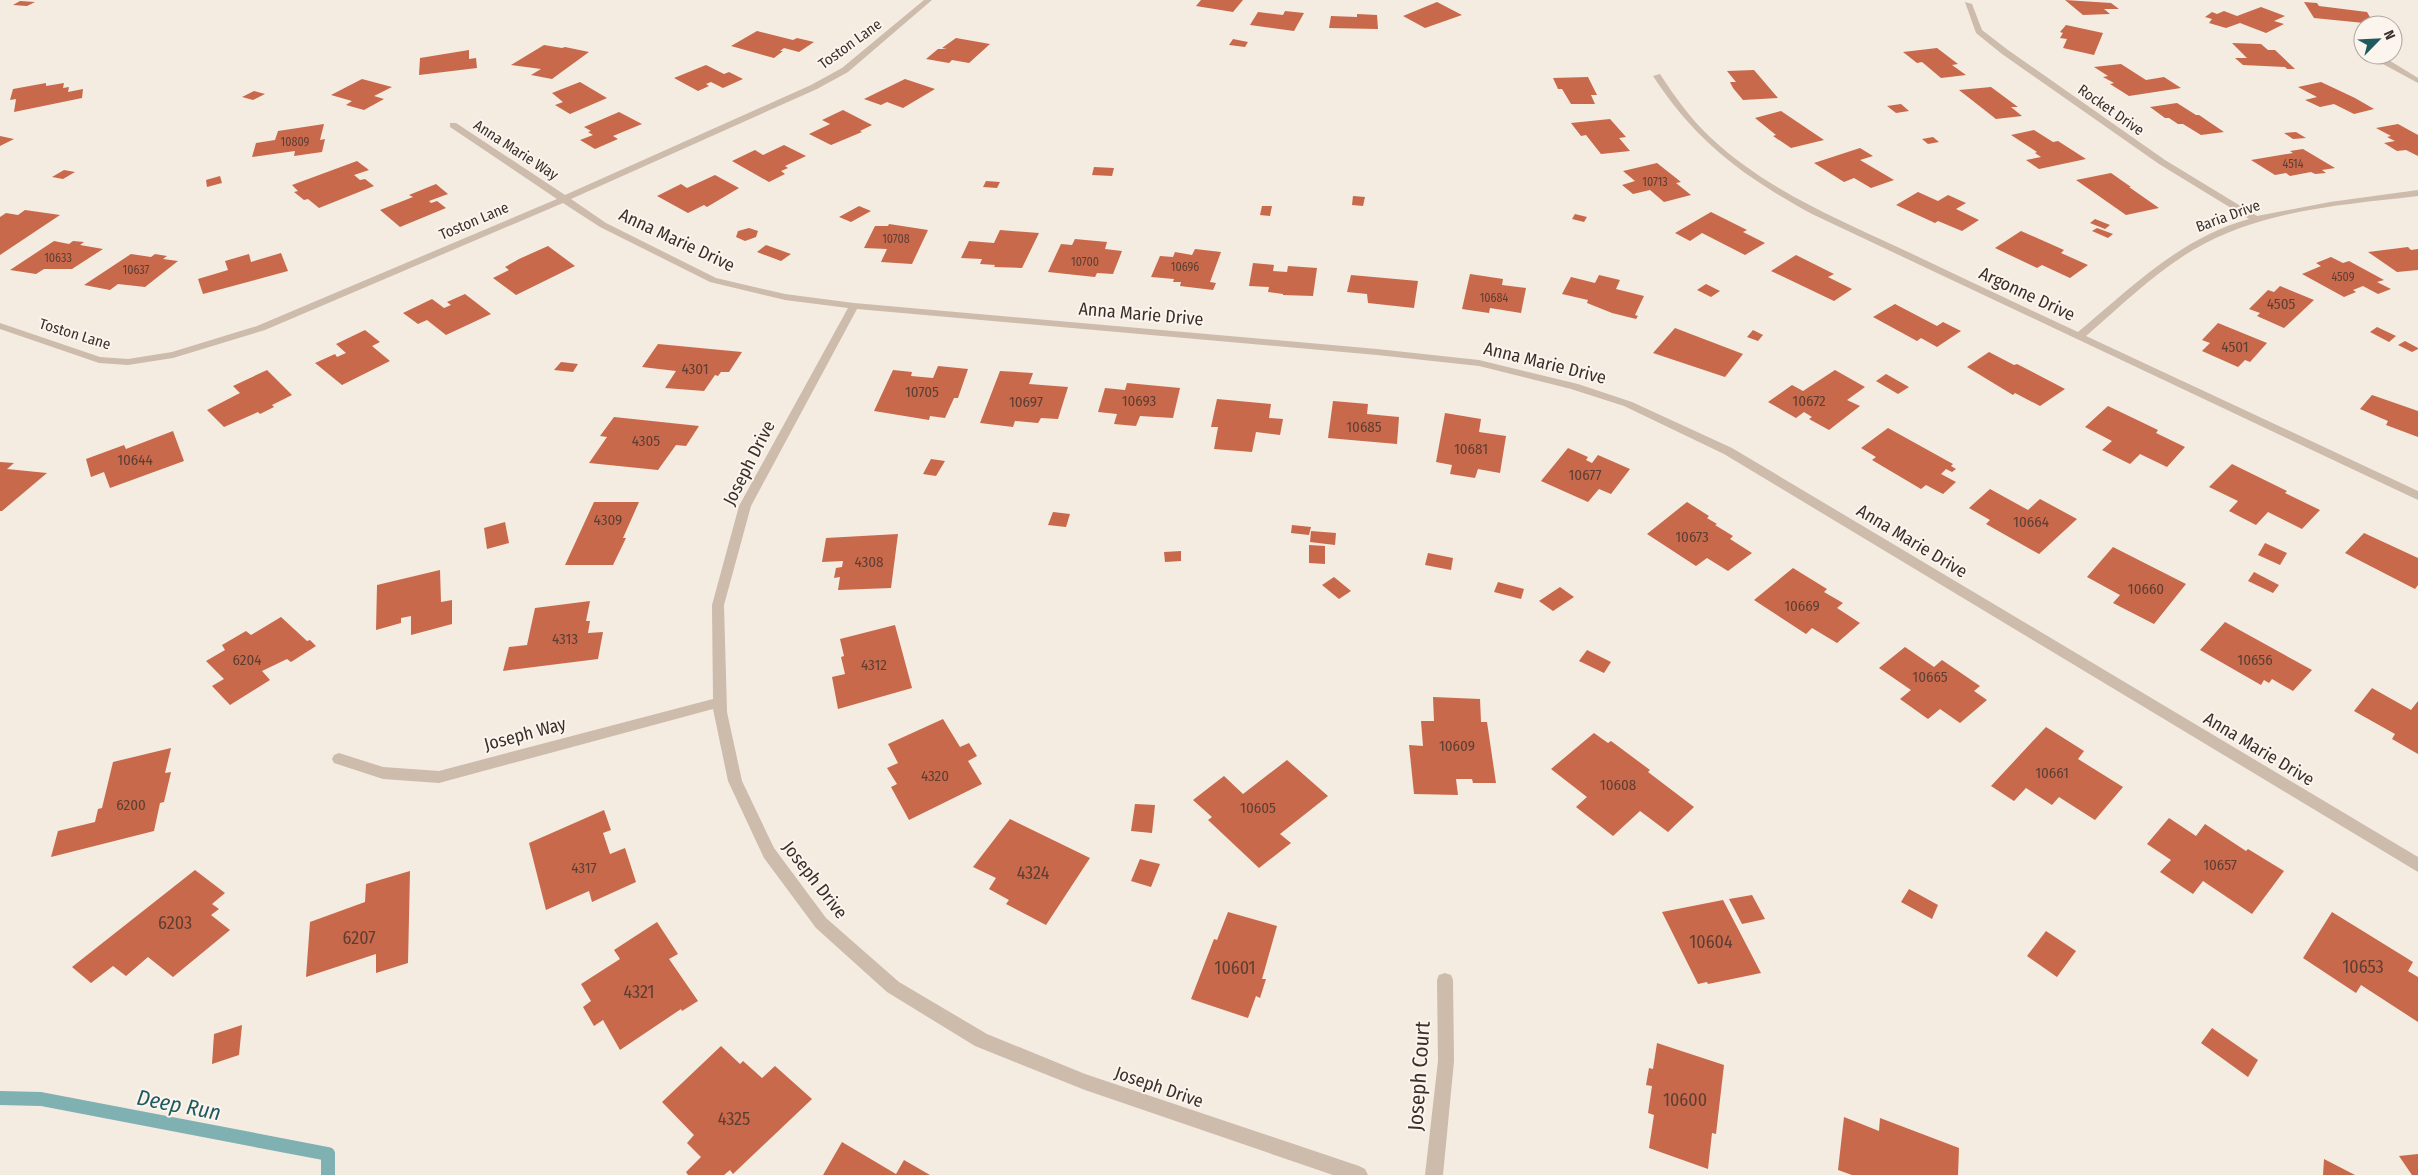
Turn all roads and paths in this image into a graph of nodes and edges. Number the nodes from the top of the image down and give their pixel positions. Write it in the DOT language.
graph roads {
  1 [pos="928,0"];
  2 [pos="1968,4"];
  3 [pos="2391,65"];
  4 [pos="1657,76"];
  5 [pos="2418,80"];
  6 [pos="453,125"];
  7 [pos="2418,193"];
  8 [pos="564,199"];
  9 [pos="2257,220"];
  10 [pos="854,306"];
  11 [pos="0,326"];
  12 [pos="2079,336"];
  13 [pos="2418,496"];
  14 [pos="720,702"];
  15 [pos="339,759"];
  16 [pos="2418,864"];
  17 [pos="1445,980"];
  18 [pos="1359,1175"];
  19 [pos="1434,1175"];
  1 -- 8 [label="street, Toston Lane"];
  2 -- 9 [label="street, Rocket Drive"];
  3 -- 5 [label="street"];
  4 -- 12 [label="street, Argonne Drive"];
  6 -- 8 [label="street, Anna Marie Way"];
  7 -- 9 [label="street, Baria Drive"];
  8 -- 10 [label="street, Anna Marie Drive"];
  8 -- 11 [label="street, Toston Lane"];
  9 -- 12 [label="street, Baria Drive"];
  10 -- 14 [label="street, Joseph Drive"];
  10 -- 16 [label="street, Anna Marie Drive"];
  12 -- 13 [label="street, Argonne Drive"];
  14 -- 15 [label="street, Joseph Way"];
  14 -- 18 [label="street, Joseph Drive"];
  17 -- 19 [label="street, Joseph Court"];
}
